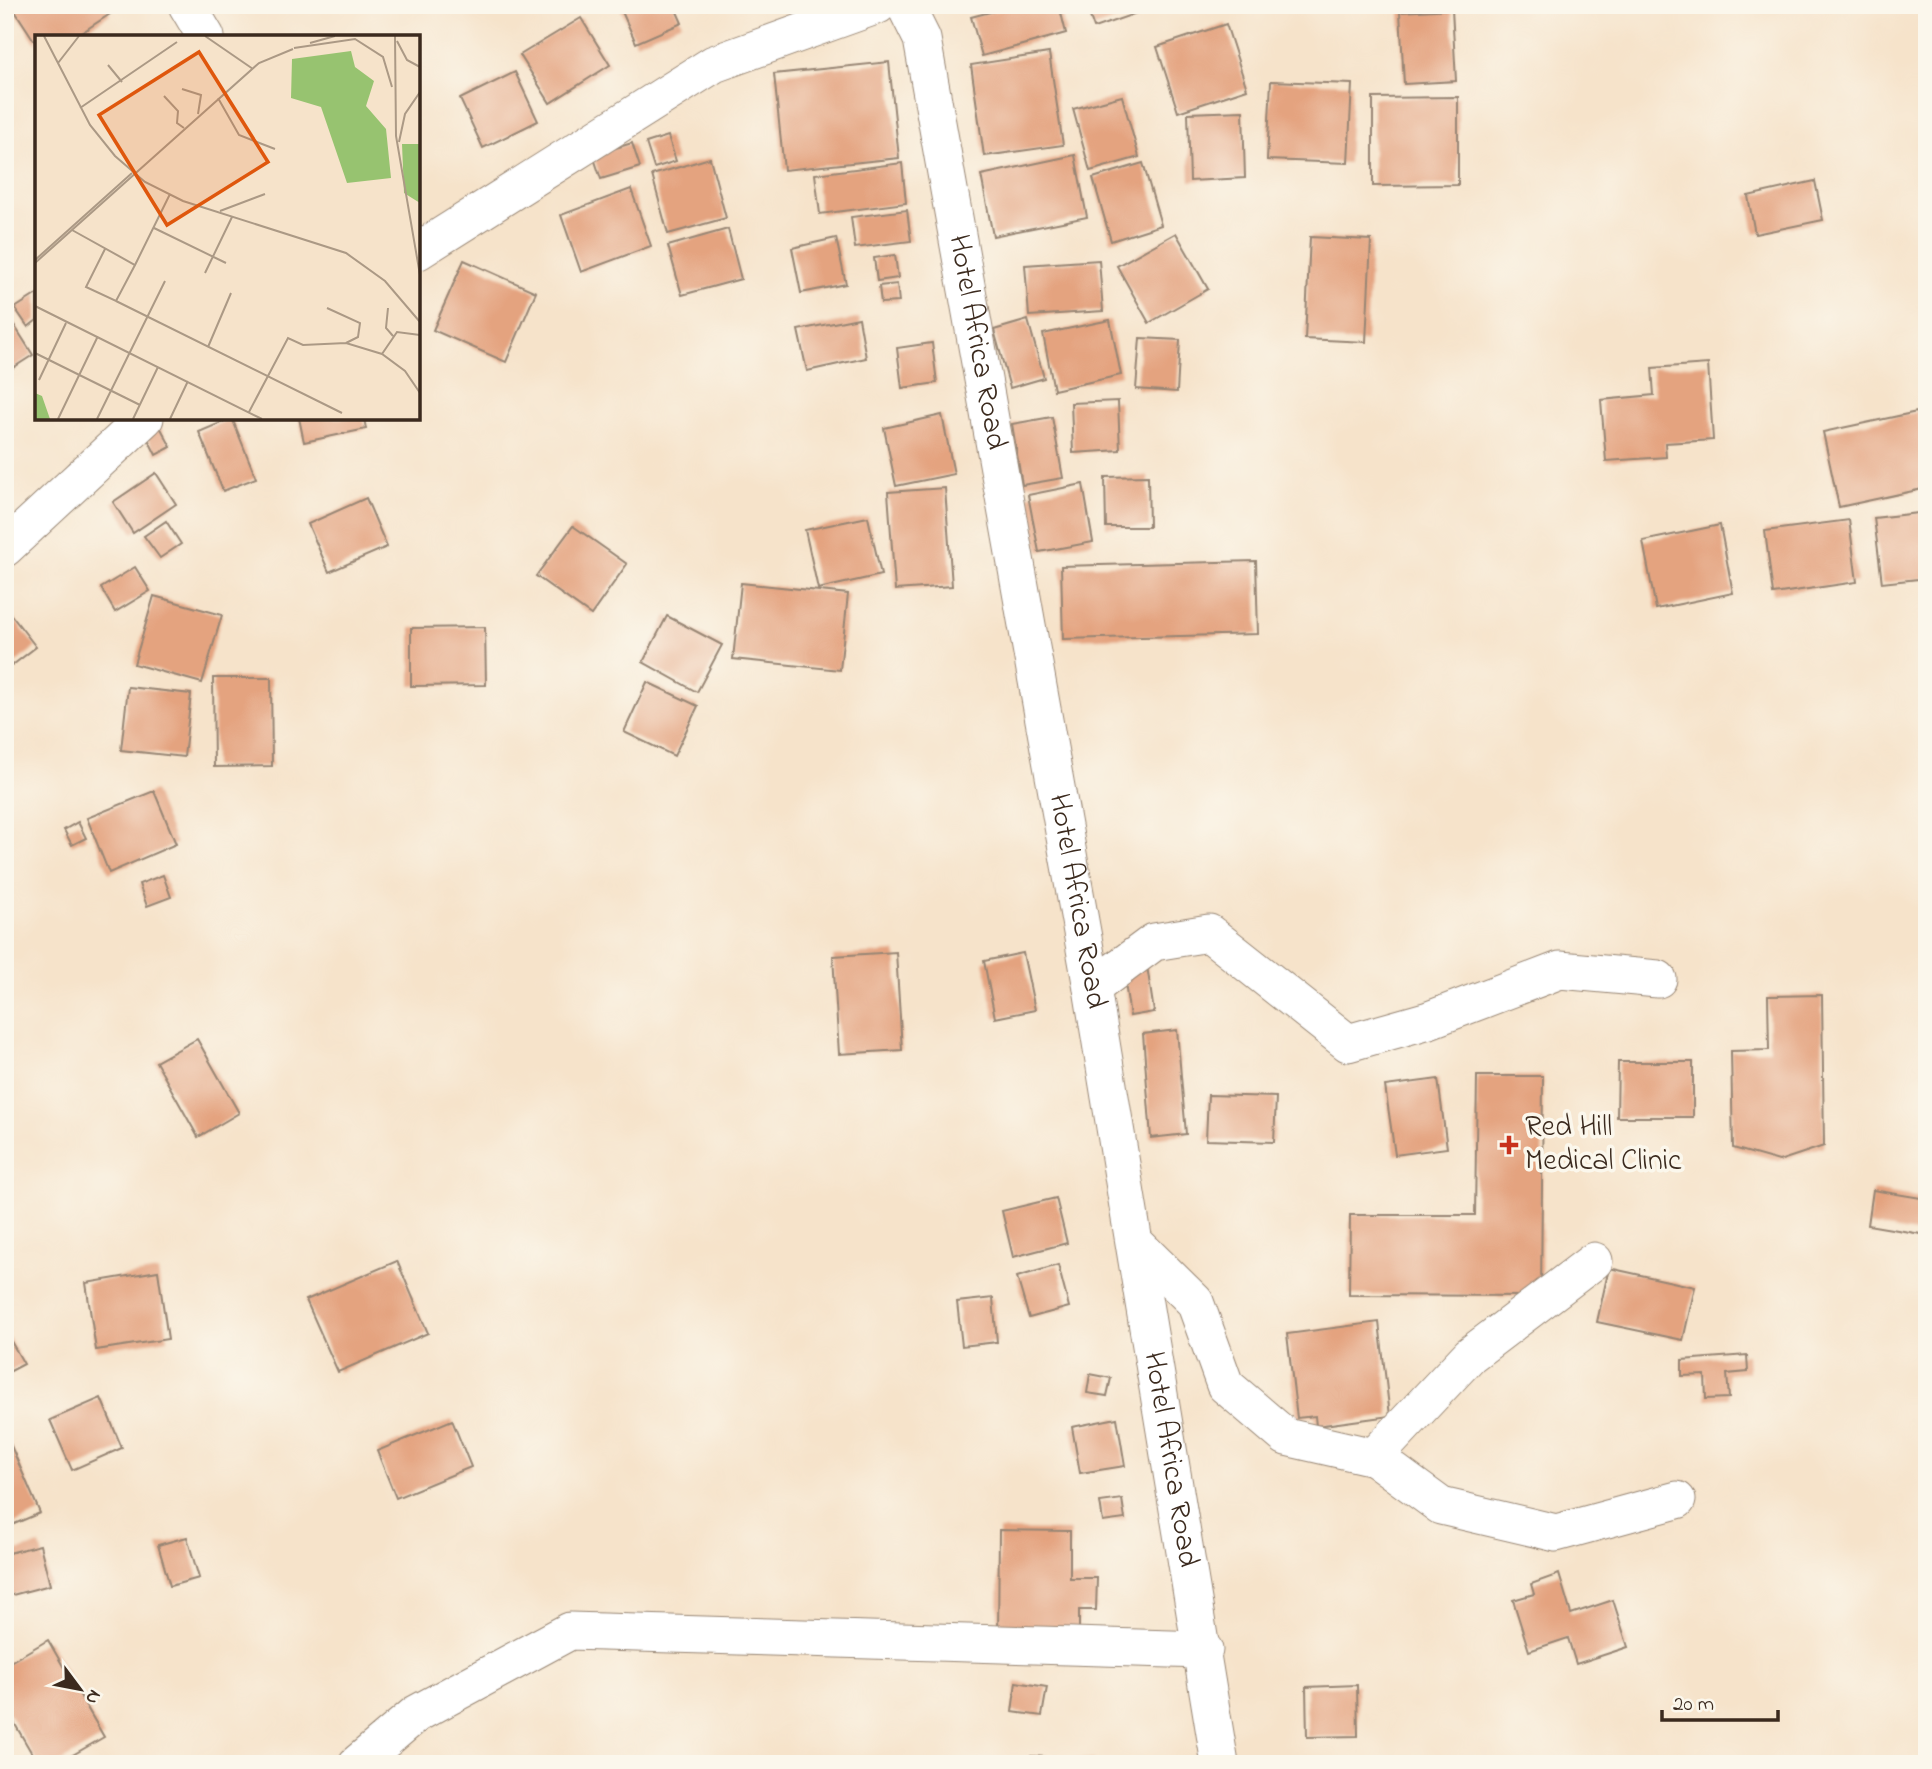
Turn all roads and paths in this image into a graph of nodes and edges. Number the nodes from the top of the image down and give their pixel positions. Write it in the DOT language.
graph roads {
  1 [pos="187,5"];
  2 [pos="878,5"];
  3 [pos="905,5"];
  4 [pos="926,22"];
  5 [pos="205,35"];
  6 [pos="420,250"];
  7 [pos="143,420"];
  8 [pos="5,548"];
  9 [pos="1658,979"];
  10 [pos="1092,988"];
  11 [pos="1135,1242"];
  12 [pos="1594,1261"];
  13 [pos="1374,1457"];
  14 [pos="1677,1500"];
  15 [pos="1204,1650"];
  16 [pos="358,1764"];
  17 [pos="1220,1764"];
  1 -- 5 [label="street"];
  2 -- 6 [label="street"];
  3 -- 4 [label="street, Hotel Africa Road"];
  4 -- 10 [label="street, Hotel Africa Road"];
  7 -- 8 [label="street"];
  9 -- 10 [label="street"];
  10 -- 11 [label="street, Hotel Africa Road"];
  11 -- 13 [label="street"];
  11 -- 15 [label="street, Hotel Africa Road"];
  12 -- 13 [label="street"];
  13 -- 14 [label="street"];
  15 -- 16 [label="street"];
  15 -- 17 [label="street, Hotel Africa Road"];
}
